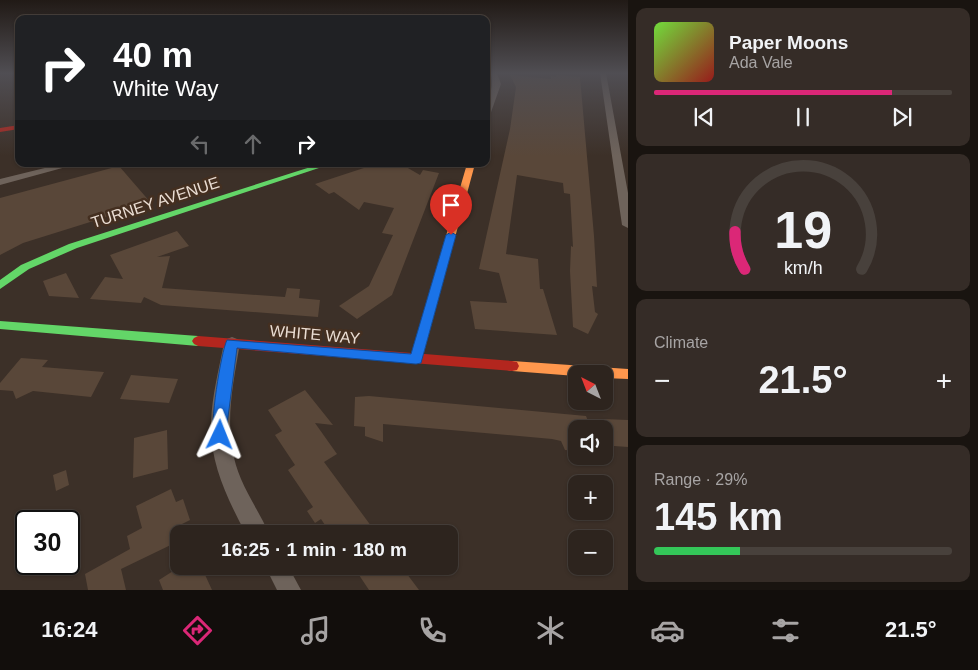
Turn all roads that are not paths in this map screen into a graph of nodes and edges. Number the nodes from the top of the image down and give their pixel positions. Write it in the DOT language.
graph roads {
  1 [pos="608,101"];
  2 [pos="15,119"];
  3 [pos="0,121"];
  4 [pos="15,128"];
  5 [pos="0,130"];
  6 [pos="60,167"];
  7 [pos="318,167"];
  8 [pos="470,167"];
  9 [pos="0,182"];
  10 [pos="628,225"];
  11 [pos="0,285"];
  12 [pos="0,325"];
  13 [pos="232,343"];
  14 [pos="416,359"];
  15 [pos="628,374"];
  16 [pos="253,525"];
  17 [pos="281,575"];
  18 [pos="289,590"];
  1 -- 10 [label="street"];
  2 -- 3 [label="street"];
  4 -- 5 [label="street"];
  6 -- 9 [label="street"];
  7 -- 11 [label="street, TURNEY AVENUE"];
  8 -- 14 [label="street"];
  12 -- 13 [label="street, WHITE WAY"];
  13 -- 14 [label="street, WHITE WAY"];
  13 -- 16 [label="street"];
  14 -- 15 [label="street, WHITE WAY"];
  17 -- 18 [label="street"];
}
